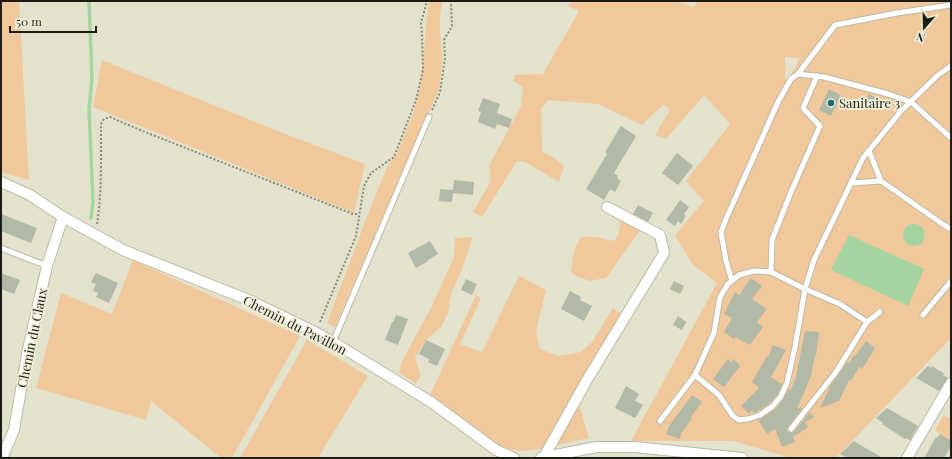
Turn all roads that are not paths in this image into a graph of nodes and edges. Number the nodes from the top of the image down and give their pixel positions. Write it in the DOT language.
graph roads {
  1 [pos="951,4"];
  2 [pos="951,66"];
  3 [pos="798,74"];
  4 [pos="817,76"];
  5 [pos="911,102"];
  6 [pos="429,117"];
  7 [pos="951,138"];
  8 [pos="869,151"];
  9 [pos="881,181"];
  10 [pos="1,182"];
  11 [pos="851,183"];
  12 [pos="607,207"];
  13 [pos="62,217"];
  14 [pos="951,229"];
  15 [pos="1,248"];
  16 [pos="47,266"];
  17 [pos="771,272"];
  18 [pos="732,281"];
  19 [pos="951,281"];
  20 [pos="805,289"];
  21 [pos="880,312"];
  22 [pos="923,315"];
  23 [pos="867,322"];
  24 [pos="333,342"];
  25 [pos="695,375"];
  26 [pos="951,383"];
  27 [pos="660,421"];
  28 [pos="791,430"];
  29 [pos="2,458"];
  30 [pos="514,458"];
  31 [pos="541,458"];
  32 [pos="742,458"];
  33 [pos="907,458"];
  1 -- 3 [label="lane"];
  2 -- 5 [label="lane"];
  3 -- 4 [label="lane"];
  3 -- 18 [label="lane"];
  4 -- 5 [label="lane"];
  4 -- 17 [label="lane"];
  5 -- 7 [label="lane"];
  5 -- 8 [label="lane"];
  6 -- 24 [label="lane"];
  8 -- 9 [label="lane"];
  8 -- 11 [label="lane"];
  9 -- 11 [label="lane"];
  9 -- 14 [label="lane"];
  10 -- 13 [label="street, Chemin du Pavillon"];
  11 -- 20 [label="lane"];
  12 -- 31 [label="street"];
  13 -- 16 [label="street, Chemin du Claux"];
  13 -- 24 [label="street, Chemin du Pavillon"];
  15 -- 16 [label="lane"];
  16 -- 29 [label="street, Chemin du Claux"];
  17 -- 18 [label="lane"];
  17 -- 20 [label="lane"];
  18 -- 25 [label="lane"];
  19 -- 22 [label="lane"];
  20 -- 23 [label="lane"];
  20 -- 25 [label="lane"];
  21 -- 23 [label="lane"];
  23 -- 28 [label="lane"];
  24 -- 30 [label="street, Chemin du Pavillon"];
  25 -- 27 [label="lane"];
  26 -- 33 [label="street"];
  31 -- 32 [label="street"];
}
